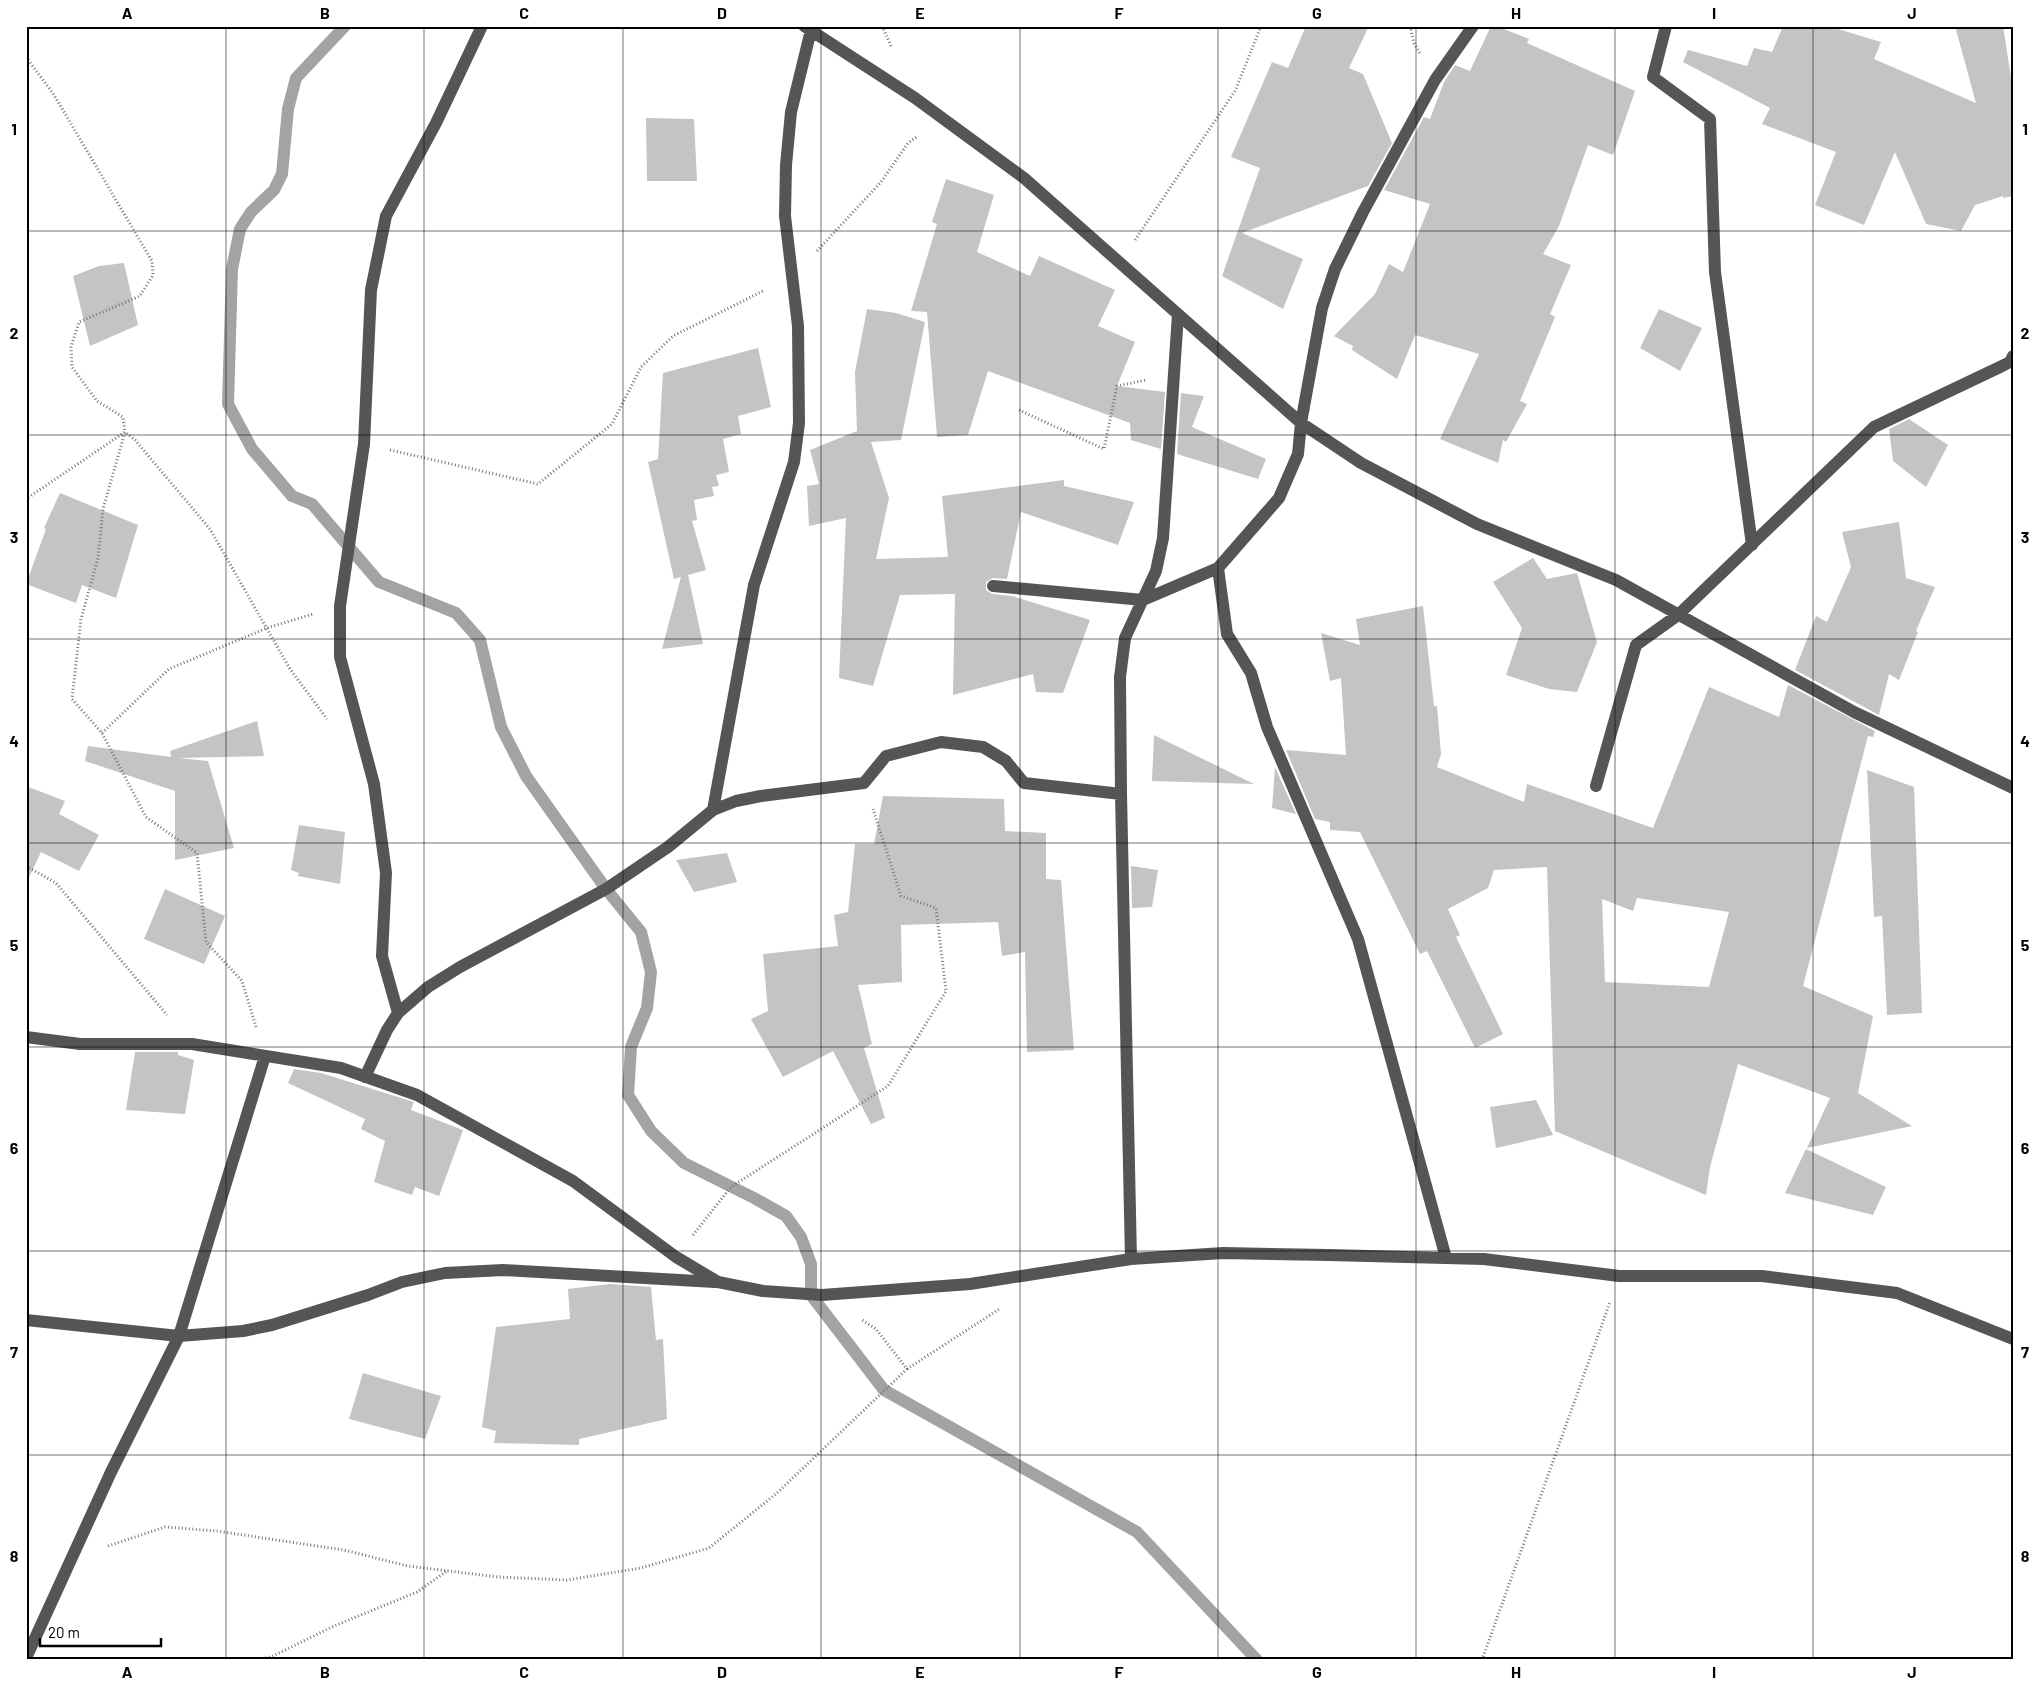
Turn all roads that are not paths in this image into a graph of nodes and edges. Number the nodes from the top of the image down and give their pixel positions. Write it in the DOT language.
graph roads {
  1 [pos="482,26"];
  2 [pos="1473,26"];
  3 [pos="1666,26"];
  4 [pos="807,28"];
  5 [pos="1178,314"];
  6 [pos="2013,356"];
  7 [pos="1301,423"];
  8 [pos="1752,545"];
  9 [pos="1218,568"];
  10 [pos="993,586"];
  11 [pos="1143,600"];
  12 [pos="1678,615"];
  13 [pos="1596,786"];
  14 [pos="2013,788"];
  15 [pos="1121,794"];
  16 [pos="713,810"];
  17 [pos="398,1013"];
  18 [pos="26,1037"];
  19 [pos="265,1056"];
  20 [pos="366,1077"];
  21 [pos="1446,1258"];
  22 [pos="1131,1259"];
  23 [pos="718,1282"];
  24 [pos="26,1320"];
  25 [pos="179,1336"];
  26 [pos="2013,1339"];
  27 [pos="26,1658"];
  1 -- 17 [label="street"];
  2 -- 7 [label="street"];
  3 -- 8 [label="street"];
  4 -- 5 [label="street"];
  4 -- 16 [label="street"];
  5 -- 7 [label="street"];
  5 -- 11 [label="street"];
  6 -- 8 [label="street"];
  7 -- 9 [label="street"];
  7 -- 12 [label="street"];
  8 -- 12 [label="street"];
  9 -- 11 [label="street"];
  9 -- 21 [label="street"];
  10 -- 11 [label="street"];
  11 -- 15 [label="street"];
  12 -- 13 [label="street"];
  12 -- 14 [label="street"];
  15 -- 16 [label="street"];
  15 -- 22 [label="street"];
  16 -- 17 [label="street"];
  17 -- 20 [label="street"];
  18 -- 19 [label="street"];
  19 -- 20 [label="street"];
  19 -- 25 [label="street"];
  20 -- 23 [label="street"];
  21 -- 22 [label="street"];
  21 -- 26 [label="street"];
  22 -- 23 [label="street"];
  23 -- 25 [label="street"];
  24 -- 25 [label="street"];
  25 -- 27 [label="street"];
}
